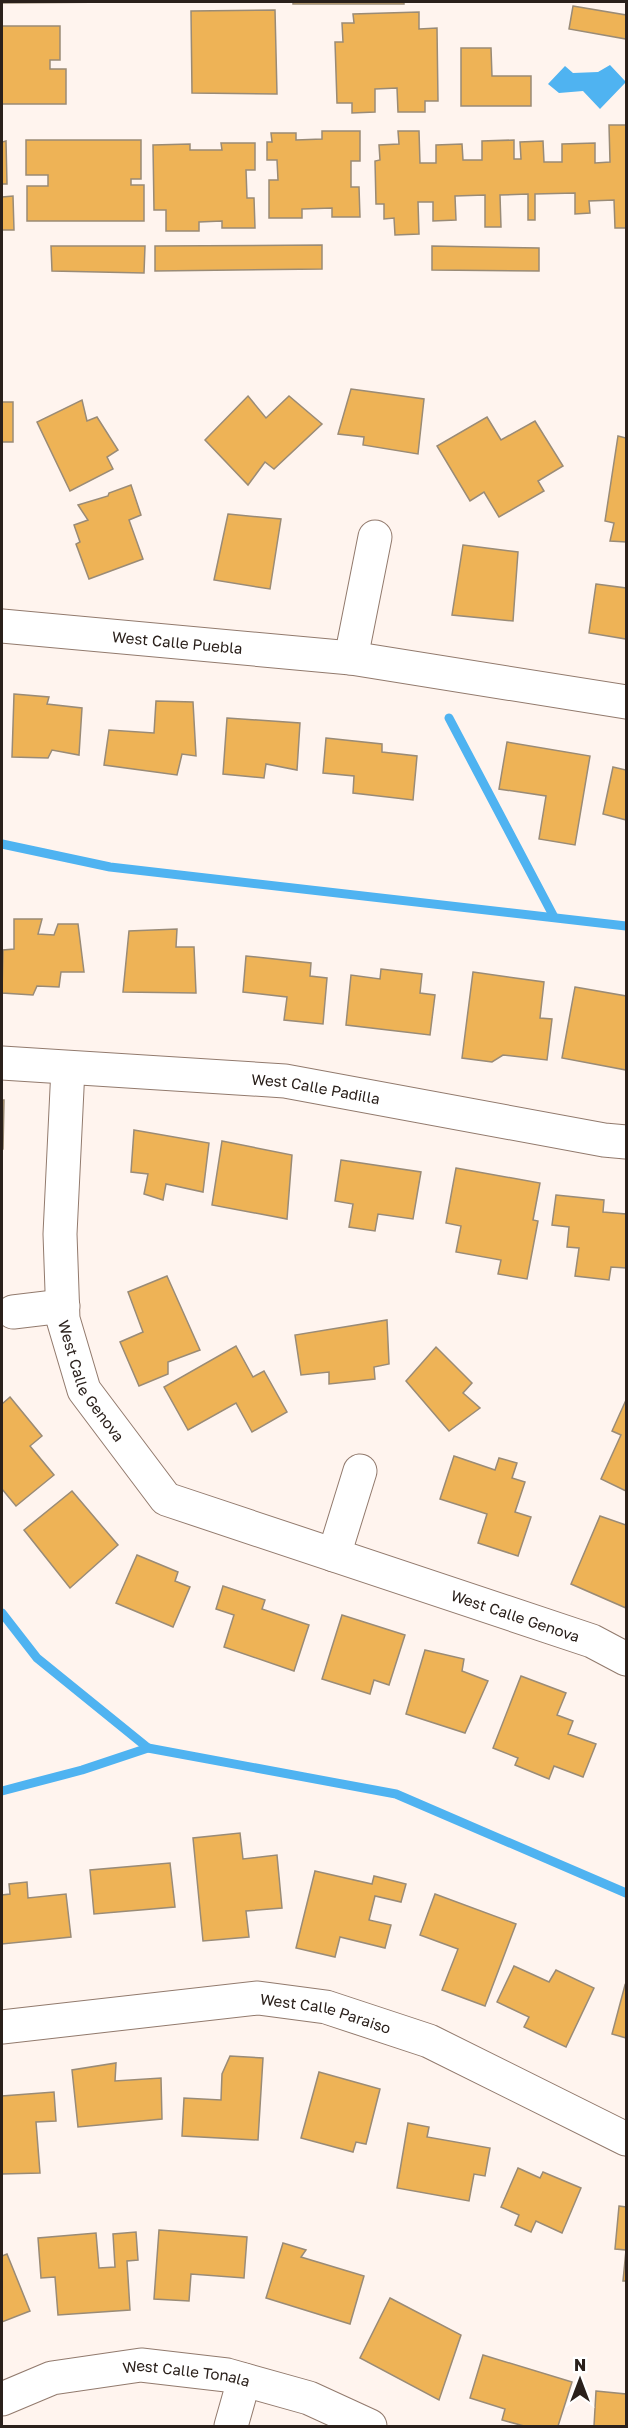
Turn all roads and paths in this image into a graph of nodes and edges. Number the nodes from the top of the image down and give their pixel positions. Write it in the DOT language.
graph roads {
  1 [pos="375,537"];
  2 [pos="2,626"];
  3 [pos="351,658"];
  4 [pos="627,702"];
  5 [pos="2,1063"];
  6 [pos="68,1068"];
  7 [pos="627,1142"];
  8 [pos="63,1306"];
  9 [pos="13,1312"];
  10 [pos="360,1471"];
  11 [pos="334,1555"];
  12 [pos="627,1659"];
  13 [pos="2,2027"];
  14 [pos="627,2139"];
  15 [pos="244,2380"];
  16 [pos="2,2399"];
  17 [pos="231,2427"];
  18 [pos="370,2427"];
  1 -- 3 [label="street"];
  2 -- 3 [label="street, West Calle Puebla"];
  3 -- 4 [label="street, West Calle Puebla"];
  5 -- 6 [label="street, West Calle Padilla"];
  6 -- 7 [label="street, West Calle Padilla"];
  6 -- 8 [label="street, West Calle Genova"];
  8 -- 9 [label="street"];
  8 -- 11 [label="street, West Calle Genova"];
  10 -- 11 [label="street"];
  11 -- 12 [label="street, West Calle Genova"];
  13 -- 14 [label="street, West Calle Paraiso"];
  15 -- 16 [label="street, West Calle Tonala"];
  15 -- 17 [label="street"];
  15 -- 18 [label="street, West Calle Tonala"];
}
